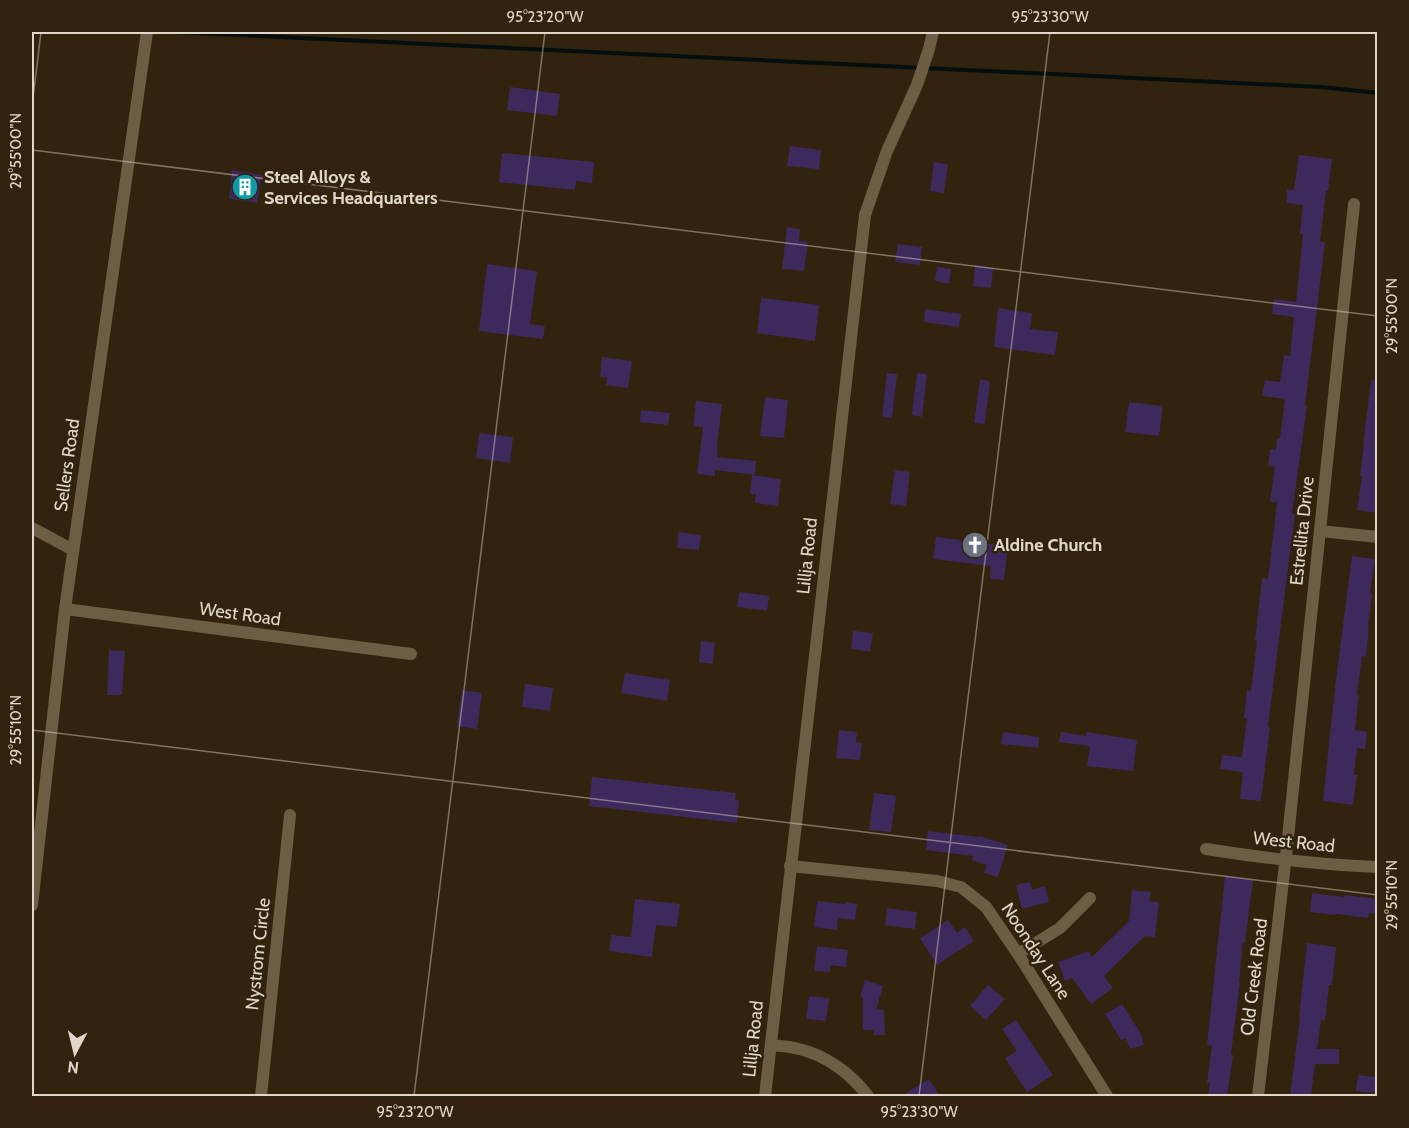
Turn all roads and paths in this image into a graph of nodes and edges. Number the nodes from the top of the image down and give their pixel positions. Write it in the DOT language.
graph roads {
  1 [pos="147,32"];
  2 [pos="933,32"];
  3 [pos="1354,204"];
  4 [pos="32,528"];
  5 [pos="1320,531"];
  6 [pos="1377,537"];
  7 [pos="73,550"];
  8 [pos="65,609"];
  9 [pos="411,654"];
  10 [pos="290,815"];
  11 [pos="1206,849"];
  12 [pos="1285,861"];
  13 [pos="790,866"];
  14 [pos="1377,867"];
  15 [pos="1090,898"];
  16 [pos="32,905"];
  17 [pos="1018,954"];
  18 [pos="771,1045"];
  19 [pos="261,1096"];
  20 [pos="765,1096"];
  21 [pos="868,1096"];
  22 [pos="1107,1096"];
  23 [pos="1258,1096"];
  1 -- 7 [label="street, Sellers Road"];
  2 -- 13 [label="street, Lillja Road"];
  3 -- 5 [label="street, Estrellita Drive"];
  4 -- 7 [label="street"];
  5 -- 6 [label="street"];
  5 -- 12 [label="street, Estrellita Drive"];
  7 -- 8 [label="street, Sellers Road"];
  8 -- 9 [label="street, West Road"];
  8 -- 16 [label="street, Sellers Road"];
  10 -- 19 [label="street, Nystrom Circle"];
  11 -- 12 [label="street, West Road"];
  12 -- 14 [label="street, West Road"];
  12 -- 23 [label="street, Old Creek Road"];
  13 -- 17 [label="street, Noonday Lane"];
  13 -- 18 [label="street, Lillja Road"];
  15 -- 17 [label="street"];
  17 -- 22 [label="street, Noonday Lane"];
  18 -- 20 [label="street, Lillja Road"];
  18 -- 21 [label="street"];
}
